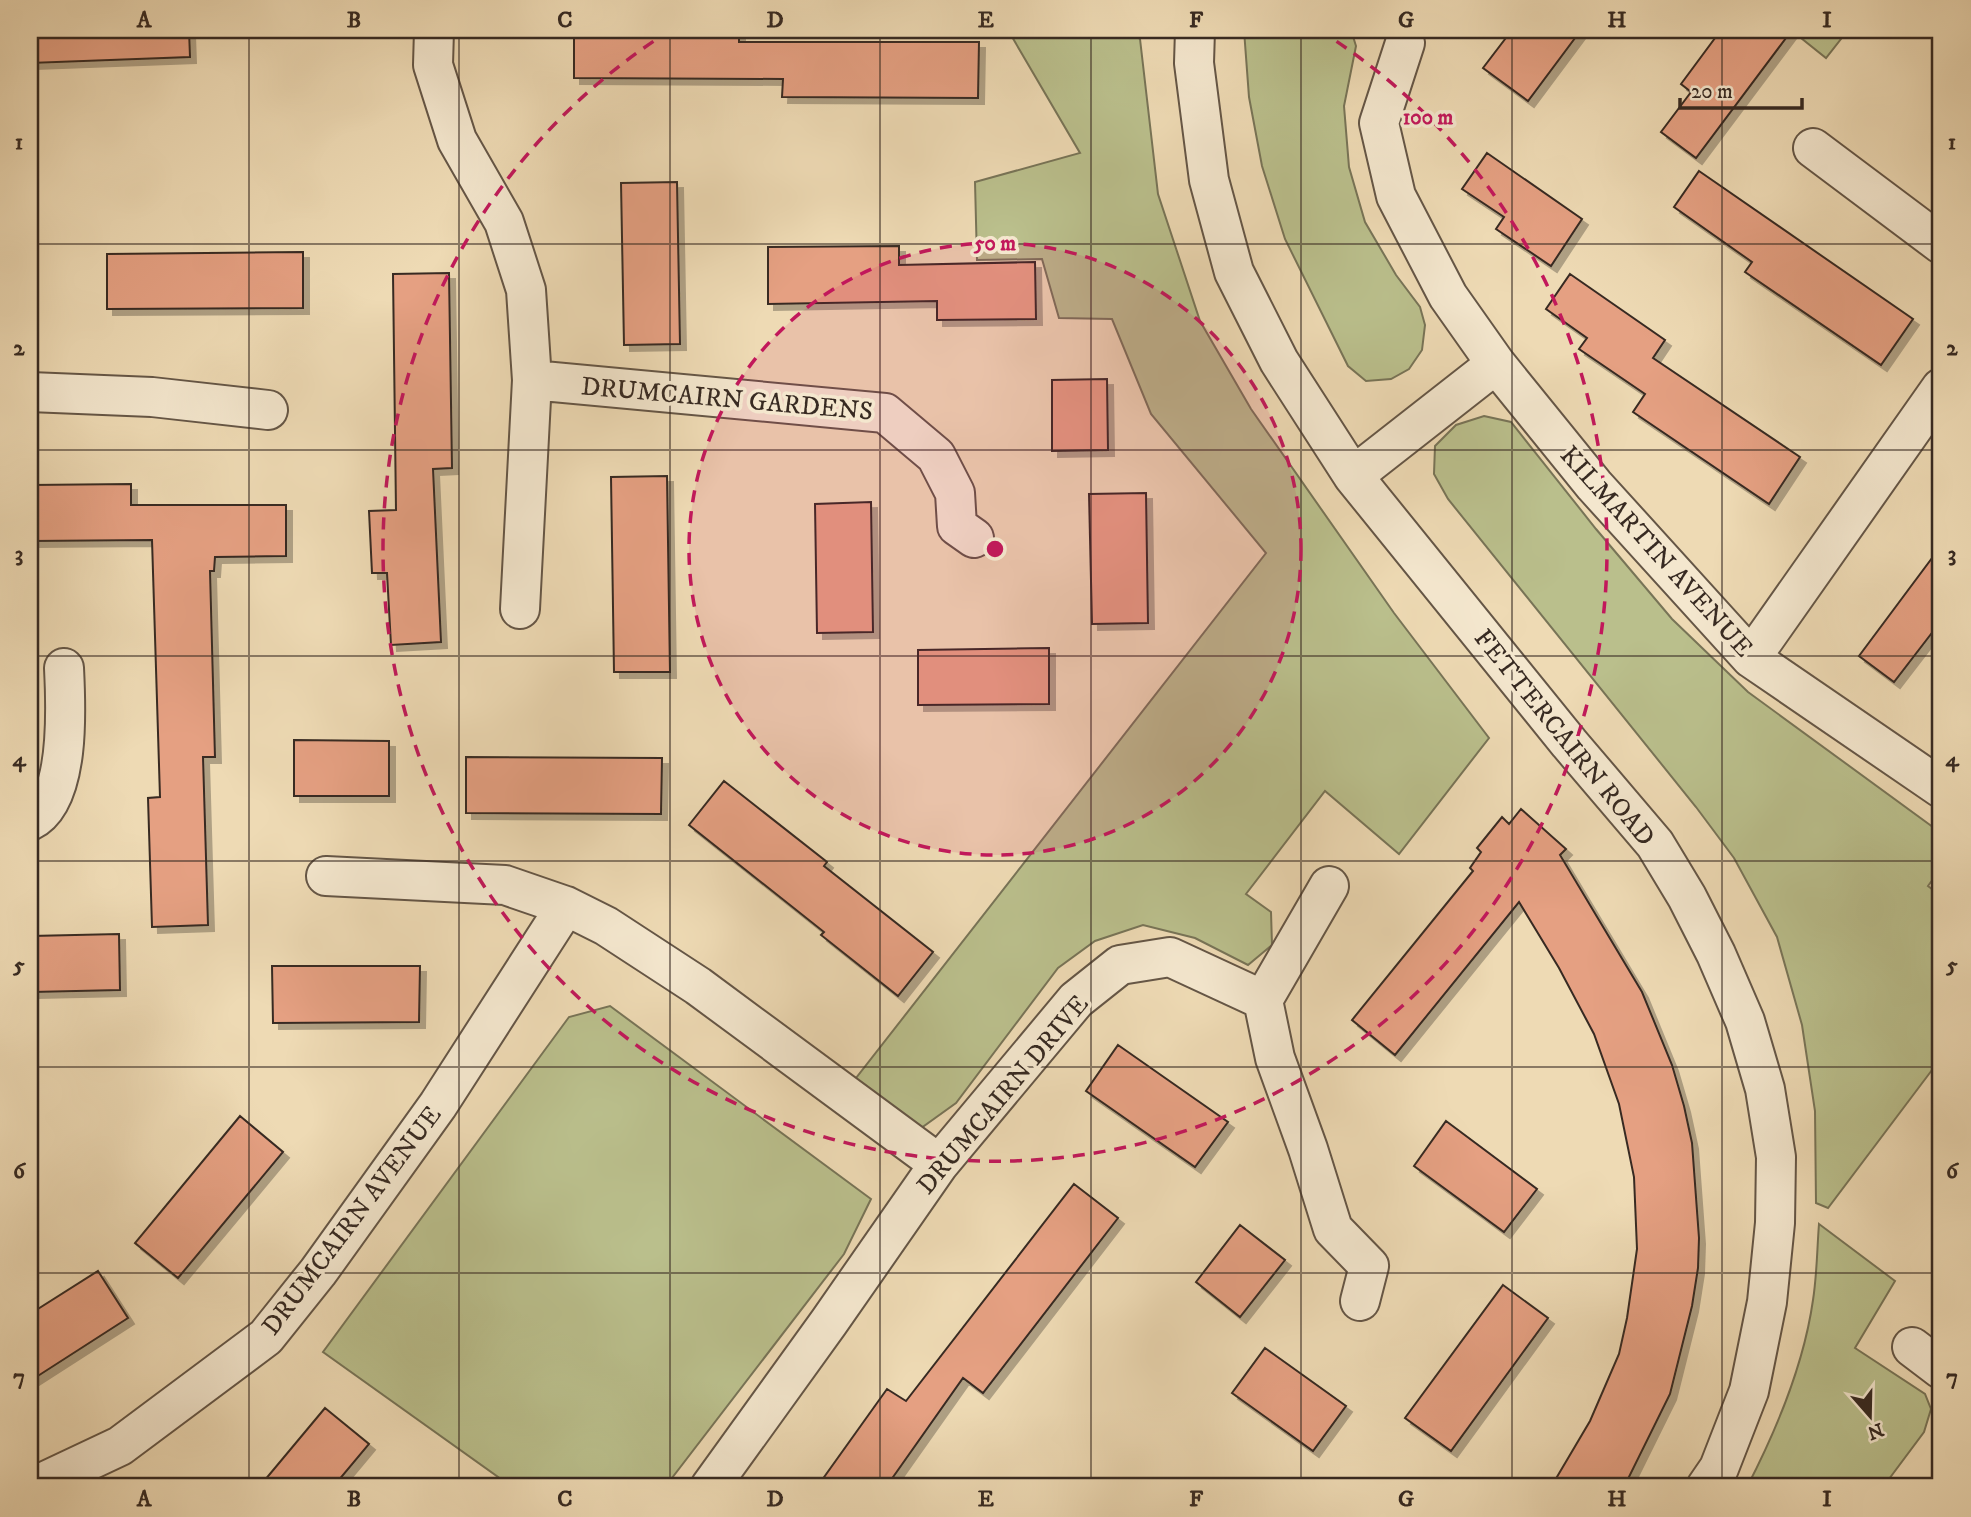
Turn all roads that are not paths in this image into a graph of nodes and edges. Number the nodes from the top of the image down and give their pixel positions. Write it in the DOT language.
graph roads {
  1 [pos="434,30"];
  2 [pos="1195,30"];
  3 [pos="1405,43"];
  4 [pos="1813,148"];
  5 [pos="1941,244"];
  6 [pos="1496,364"];
  7 [pos="532,380"];
  8 [pos="1941,387"];
  9 [pos="30,392"];
  10 [pos="268,410"];
  11 [pos="1353,476"];
  12 [pos="974,538"];
  13 [pos="520,609"];
  14 [pos="1751,657"];
  15 [pos="64,668"];
  16 [pos="1941,788"];
  17 [pos="30,821"];
  18 [pos="326,876"];
  19 [pos="1329,886"];
  20 [pos="566,906"];
  21 [pos="1263,1000"];
  22 [pos="939,1164"];
  23 [pos="1360,1301"];
  24 [pos="33,1487"];
  25 [pos="709,1487"];
  26 [pos="1706,1487"];
  1 -- 7 [label="street"];
  2 -- 11 [label="street, FETTERCAIRN ROAD"];
  3 -- 6 [label="street, KILMARTIN AVENUE"];
  4 -- 5 [label="street"];
  6 -- 11 [label="street"];
  6 -- 14 [label="street, KILMARTIN AVENUE"];
  7 -- 12 [label="street, DRUMCAIRN GARDENS"];
  7 -- 13 [label="street"];
  8 -- 14 [label="street"];
  9 -- 10 [label="street"];
  11 -- 26 [label="street, FETTERCAIRN ROAD"];
  14 -- 16 [label="street, KILMARTIN AVENUE"];
  15 -- 17 [label="street"];
  18 -- 20 [label="street"];
  19 -- 21 [label="street"];
  20 -- 22 [label="street"];
  20 -- 24 [label="street, DRUMCAIRN AVENUE"];
  21 -- 22 [label="street, DRUMCAIRN DRIVE"];
  21 -- 23 [label="street"];
  22 -- 25 [label="street, DRUMCAIRN DRIVE"];
}
